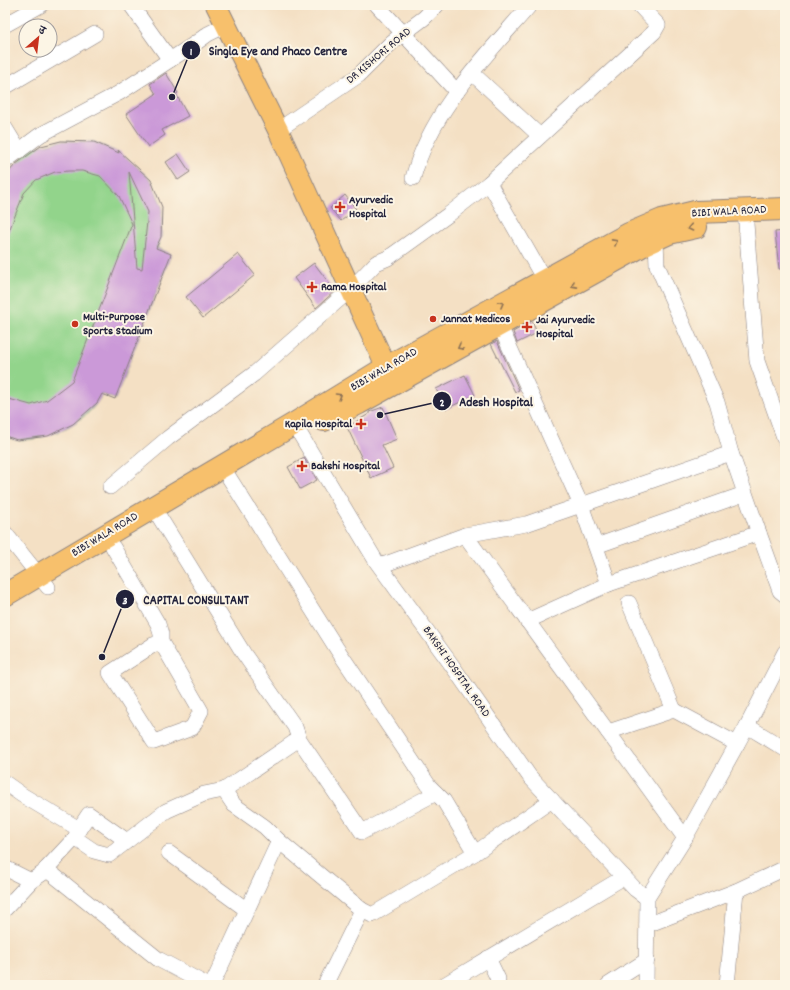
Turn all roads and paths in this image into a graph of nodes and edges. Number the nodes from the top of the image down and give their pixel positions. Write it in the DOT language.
graph roads {
  1 [pos="41,5"];
  2 [pos="131,5"];
  3 [pos="216,5"];
  4 [pos="377,5"];
  5 [pos="437,5"];
  6 [pos="530,5"];
  7 [pos="639,5"];
  8 [pos="5,25"];
  9 [pos="226,25"];
  10 [pos="95,34"];
  11 [pos="403,34"];
  12 [pos="170,60"];
  13 [pos="472,73"];
  14 [pos="5,87"];
  15 [pos="457,92"];
  16 [pos="5,128"];
  17 [pos="278,130"];
  18 [pos="540,136"];
  19 [pos="19,151"];
  20 [pos="5,161"];
  21 [pos="413,178"];
  22 [pos="489,183"];
  23 [pos="785,209"];
  24 [pos="745,218"];
  25 [pos="785,224"];
  26 [pos="656,240"];
  27 [pos="545,280"];
  28 [pos="351,289"];
  29 [pos="500,326"];
  30 [pos="390,375"];
  31 [pos="297,428"];
  32 [pos="785,440"];
  33 [pos="731,453"];
  34 [pos="228,476"];
  35 [pos="110,487"];
  36 [pos="744,494"];
  37 [pos="581,505"];
  38 [pos="160,518"];
  39 [pos="5,532"];
  40 [pos="759,534"];
  41 [pos="465,535"];
  42 [pos="596,546"];
  43 [pos="113,547"];
  44 [pos="380,566"];
  45 [pos="43,581"];
  46 [pos="609,584"];
  47 [pos="783,592"];
  48 [pos="5,595"];
  49 [pos="629,603"];
  50 [pos="5,610"];
  51 [pos="527,621"];
  52 [pos="160,642"];
  53 [pos="785,652"];
  54 [pos="674,710"];
  55 [pos="748,726"];
  56 [pos="608,732"];
  57 [pos="299,739"];
  58 [pos="737,744"];
  59 [pos="785,749"];
  60 [pos="5,783"];
  61 [pos="224,790"];
  62 [pos="436,793"];
  63 [pos="552,800"];
  64 [pos="77,833"];
  65 [pos="685,838"];
  66 [pos="127,841"];
  67 [pos="279,841"];
  68 [pos="169,853"];
  69 [pos="475,853"];
  70 [pos="783,867"];
  71 [pos="5,868"];
  72 [pos="46,869"];
  73 [pos="624,877"];
  74 [pos="31,881"];
  75 [pos="736,891"];
  76 [pos="647,898"];
  77 [pos="5,909"];
  78 [pos="247,910"];
  79 [pos="362,910"];
  80 [pos="648,925"];
  81 [pos="488,958"];
  82 [pos="647,960"];
  83 [pos="208,985"];
  84 [pos="212,985"];
  85 [pos="325,985"];
  86 [pos="444,985"];
  87 [pos="497,985"];
  88 [pos="608,985"];
  89 [pos="646,985"];
  90 [pos="727,985"];
  1 -- 8 [label="street"];
  2 -- 12 [label="street"];
  3 -- 9 [label="main road"];
  4 -- 11 [label="street"];
  5 -- 11 [label="street, DR KISHORI ROAD"];
  6 -- 13 [label="street"];
  7 -- 18 [label="street"];
  9 -- 12 [label="street"];
  9 -- 17 [label="main road"];
  10 -- 14 [label="street"];
  11 -- 15 [label="street"];
  11 -- 17 [label="street, DR KISHORI ROAD"];
  12 -- 19 [label="street"];
  13 -- 15 [label="street"];
  13 -- 18 [label="street"];
  15 -- 21 [label="street"];
  16 -- 19 [label="street"];
  17 -- 28 [label="main road"];
  18 -- 22 [label="street"];
  19 -- 20 [label="street"];
  22 -- 27 [label="street"];
  22 -- 28 [label="street"];
  23 -- 24 [label="highway, BIBI WALA ROAD"];
  24 -- 25 [label="highway"];
  24 -- 26 [label="highway, one-way"];
  27 -- 24 [label="highway, BIBI WALA ROAD, one-way"];
  24 -- 32 [label="street"];
  26 -- 29 [label="highway, one-way"];
  26 -- 33 [label="street"];
  30 -- 27 [label="highway, BIBI WALA ROAD, one-way"];
  28 -- 30 [label="main road"];
  28 -- 35 [label="street"];
  29 -- 30 [label="highway, one-way"];
  29 -- 37 [label="street"];
  30 -- 31 [label="highway, BIBI WALA ROAD"];
  31 -- 34 [label="highway"];
  31 -- 44 [label="street, BAKSHI HOSPITAL ROAD"];
  31 -- 45 [label="highway, BIBI WALA ROAD"];
  33 -- 36 [label="street"];
  33 -- 37 [label="street"];
  34 -- 38 [label="highway"];
  34 -- 62 [label="street"];
  36 -- 40 [label="street"];
  36 -- 42 [label="street"];
  37 -- 41 [label="street"];
  37 -- 42 [label="street"];
  38 -- 43 [label="highway"];
  38 -- 57 [label="street"];
  39 -- 45 [label="street"];
  40 -- 46 [label="street"];
  40 -- 47 [label="street"];
  41 -- 44 [label="street"];
  41 -- 51 [label="street"];
  42 -- 46 [label="street"];
  43 -- 45 [label="highway"];
  43 -- 52 [label="street"];
  44 -- 63 [label="street, BAKSHI HOSPITAL ROAD"];
  45 -- 48 [label="highway, BIBI WALA ROAD"];
  45 -- 50 [label="highway"];
  46 -- 51 [label="street"];
  49 -- 54 [label="street"];
  51 -- 56 [label="street"];
  52 -- 52 [label="street"];
  53 -- 55 [label="street"];
  54 -- 56 [label="street"];
  54 -- 58 [label="street"];
  55 -- 58 [label="street"];
  55 -- 59 [label="street"];
  56 -- 65 [label="street"];
  57 -- 61 [label="street"];
  57 -- 62 [label="street"];
  58 -- 65 [label="street"];
  60 -- 64 [label="street"];
  61 -- 66 [label="street"];
  61 -- 67 [label="street"];
  62 -- 69 [label="street"];
  63 -- 69 [label="street"];
  63 -- 73 [label="street, BAKSHI HOSPITAL ROAD"];
  64 -- 66 [label="street"];
  64 -- 66 [label="street"];
  64 -- 72 [label="street"];
  65 -- 76 [label="street"];
  67 -- 78 [label="street"];
  67 -- 79 [label="street"];
  68 -- 78 [label="street"];
  69 -- 79 [label="street"];
  70 -- 75 [label="street"];
  71 -- 74 [label="street"];
  72 -- 74 [label="street"];
  72 -- 83 [label="street"];
  73 -- 76 [label="street, BAKSHI HOSPITAL ROAD"];
  73 -- 81 [label="street"];
  74 -- 77 [label="street"];
  75 -- 80 [label="street"];
  75 -- 90 [label="street"];
  76 -- 80 [label="street"];
  78 -- 84 [label="street"];
  79 -- 85 [label="street"];
  80 -- 82 [label="street"];
  81 -- 86 [label="street"];
  81 -- 87 [label="street"];
  82 -- 88 [label="street"];
  82 -- 89 [label="street"];
}
